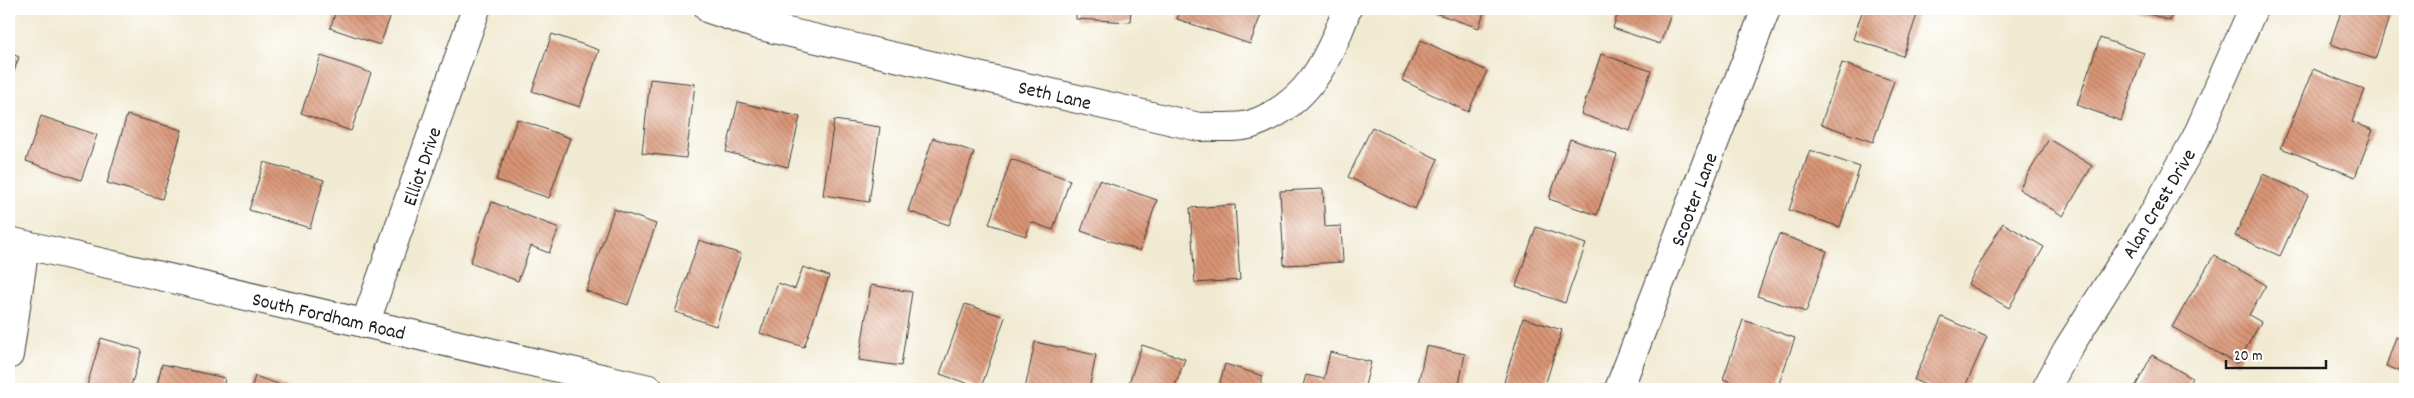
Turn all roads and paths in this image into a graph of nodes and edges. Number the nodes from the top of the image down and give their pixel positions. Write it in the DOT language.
graph roads {
  1 [pos="476,9"];
  2 [pos="709,9"];
  3 [pos="1347,9"];
  4 [pos="1766,9"];
  5 [pos="2253,9"];
  6 [pos="17,243"];
  7 [pos="365,324"];
  8 [pos="9,354"];
  9 [pos="649,389"];
  10 [pos="1619,389"];
  11 [pos="2046,389"];
  1 -- 7 [label="street, Elliot Drive"];
  2 -- 3 [label="street, Seth Lane"];
  4 -- 10 [label="street, Scooter Lane"];
  5 -- 11 [label="street, Alan Crest Drive"];
  6 -- 7 [label="street, South Fordham Road"];
  6 -- 8 [label="street"];
  7 -- 9 [label="street, South Fordham Road"];
}
